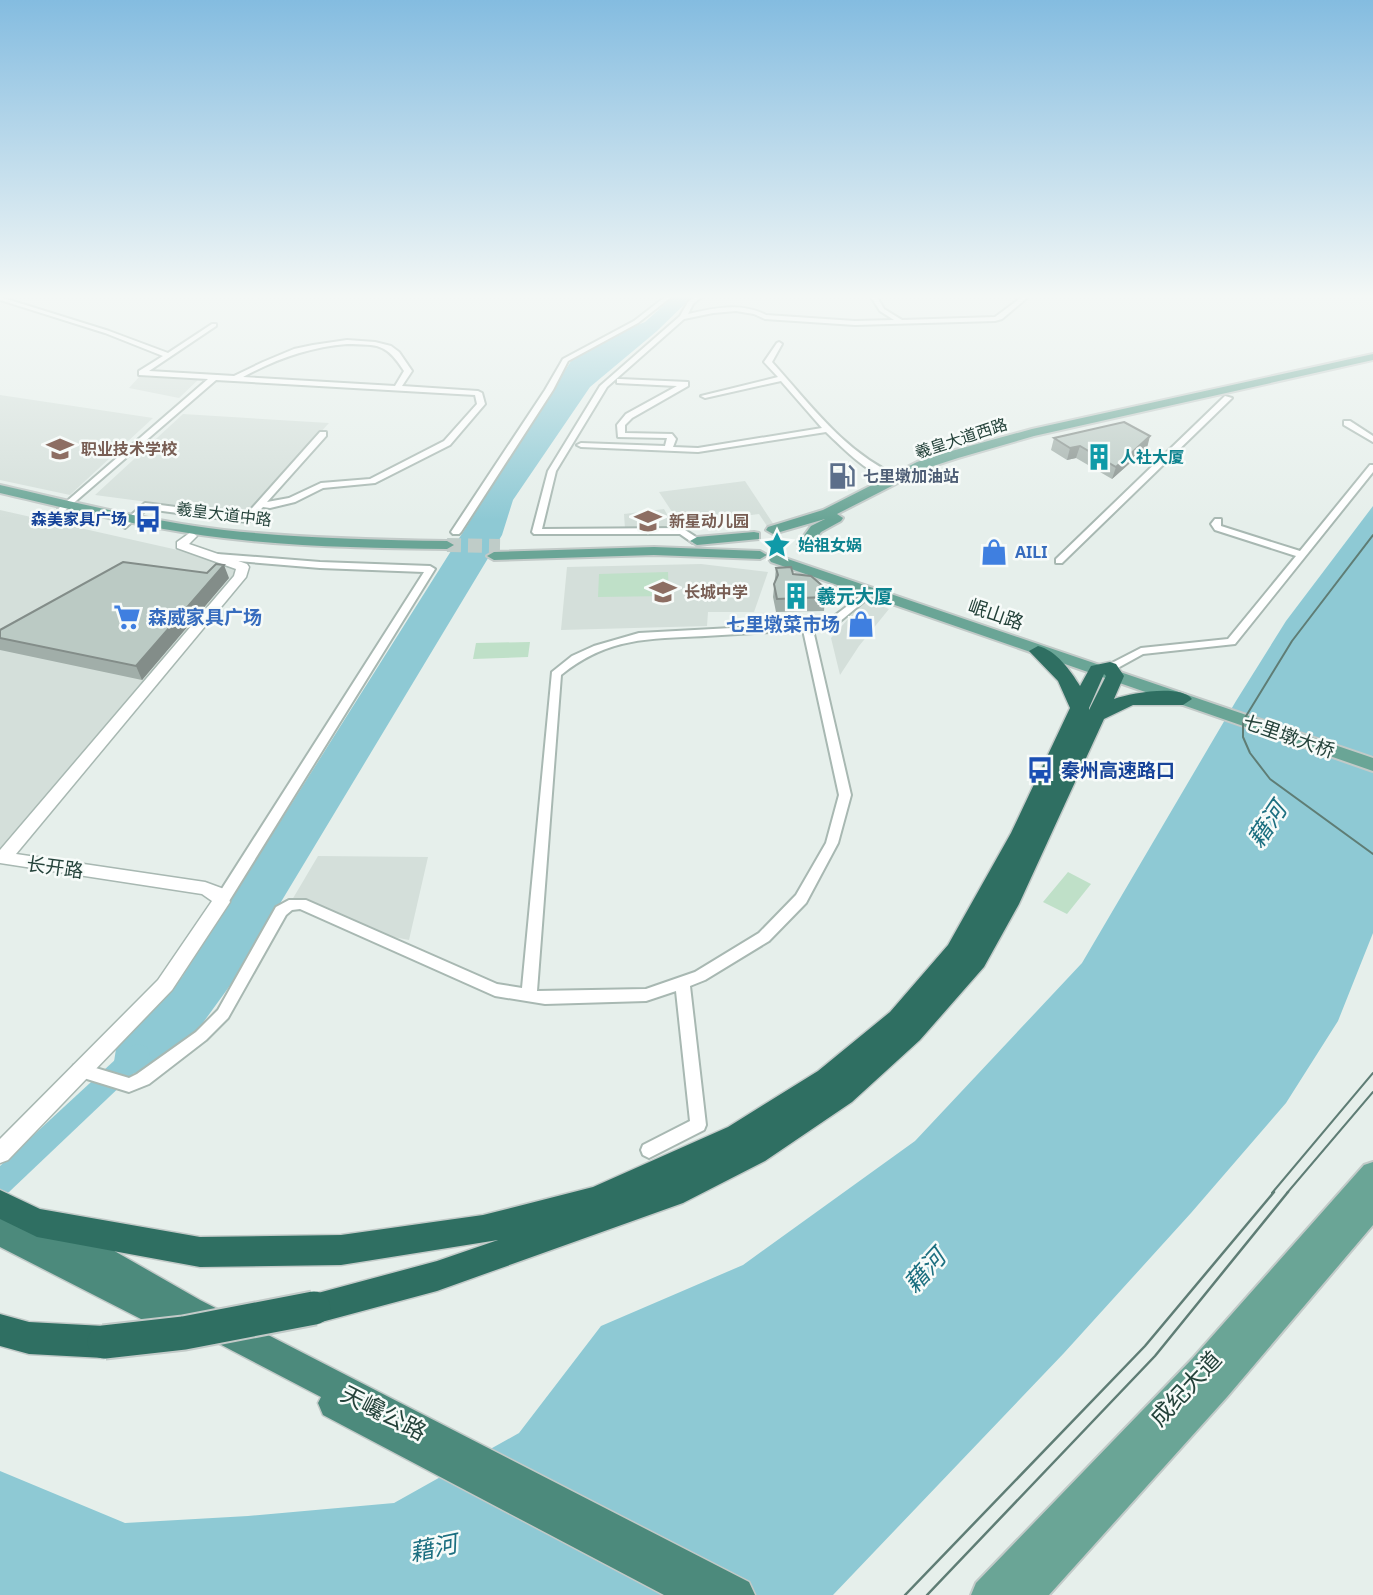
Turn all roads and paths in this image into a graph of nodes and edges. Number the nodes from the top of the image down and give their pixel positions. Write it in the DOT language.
graph roads {
  1 [pos="144,371"];
  2 [pos="248,371"];
  3 [pos="408,371"];
  4 [pos="559,371"];
  5 [pos="621,371"];
  6 [pos="777,371"];
  7 [pos="1312,371"];
  8 [pos="1316,371"];
  9 [pos="783,377"];
  10 [pos="214,378"];
  11 [pos="234,379"];
  12 [pos="620,380"];
  13 [pos="397,388"];
  14 [pos="705,396"];
  15 [pos="1228,398"];
  16 [pos="1347,424"];
  17 [pos="828,429"];
  18 [pos="323,434"];
  19 [pos="1373,440"];
  20 [pos="581,445"];
  21 [pos="668,449"];
  22 [pos="1373,467"];
  23 [pos="895,478"];
  24 [pos="0,489"];
  25 [pos="0,499"];
  26 [pos="261,504"];
  27 [pos="65,508"];
  28 [pos="1218,521"];
  29 [pos="127,522"];
  30 [pos="773,530"];
  31 [pos="456,532"];
  32 [pos="191,536"];
  33 [pos="754,536"];
  34 [pos="696,541"];
  35 [pos="803,548"];
  36 [pos="445,550"];
  37 [pos="1303,555"];
  38 [pos="217,557"];
  39 [pos="768,557"];
  40 [pos="1059,561"];
  41 [pos="871,591"];
  42 [pos="808,629"];
  43 [pos="1038,651"];
  44 [pos="1108,671"];
  45 [pos="1183,699"];
  46 [pos="1205,704"];
  47 [pos="1089,713"];
  48 [pos="1373,757"];
  49 [pos="1373,765"];
  50 [pos="220,902"];
  51 [pos="682,982"];
  52 [pos="529,995"];
  53 [pos="79,1070"];
  54 [pos="98,1077"];
  55 [pos="129,1085"];
  56 [pos="649,1150"];
  57 [pos="0,1153"];
  58 [pos="1373,1174"];
  59 [pos="0,1204"];
  60 [pos="1367,1220"];
  61 [pos="21,1224"];
  62 [pos="0,1330"];
  63 [pos="702,1595"];
  64 [pos="736,1595"];
  65 [pos="988,1595"];
  66 [pos="1026,1595"];
  1 -- 10 [label="street"];
  2 -- 11 [label="street"];
  3 -- 13 [label="street"];
  4 -- 31 [label="street"];
  5 -- 34 [label="street"];
  6 -- 9 [label="street"];
  7 -- 23 [label="main road, 羲皇大道西路"];
  8 -- 35 [label="main road, 羲皇大道西路"];
  9 -- 14 [label="street"];
  9 -- 17 [label="street"];
  10 -- 11 [label="street"];
  10 -- 27 [label="street"];
  11 -- 13 [label="street"];
  12 -- 21 [label="street"];
  13 -- 26 [label="street"];
  15 -- 40 [label="street"];
  16 -- 19 [label="street"];
  17 -- 21 [label="street"];
  17 -- 23 [label="street"];
  18 -- 26 [label="street"];
  20 -- 21 [label="street"];
  22 -- 37 [label="street"];
  23 -- 30 [label="main road, 羲皇大道西路"];
  24 -- 27 [label="main road, 羲皇大道中路"];
  25 -- 27 [label="main road, 羲皇大道中路"];
  26 -- 29 [label="street"];
  27 -- 29 [label="main road, 羲皇大道中路"];
  28 -- 37 [label="street"];
  29 -- 32 [label="main road, 羲皇大道中路"];
  29 -- 36 [label="main road, 羲皇大道中路"];
  30 -- 33 [label="main road, 羲皇大道西路"];
  30 -- 35 [label="main road, 岷山路"];
  32 -- 36 [label="main road, 羲皇大道中路"];
  32 -- 38 [label="street, 长开路"];
  33 -- 34 [label="main road, 羲皇大道西路"];
  33 -- 39 [label="main road"];
  34 -- 39 [label="main road, 羲皇大道西路"];
  35 -- 39 [label="main road"];
  35 -- 44 [label="main road, 岷山路"];
  37 -- 44 [label="street"];
  38 -- 50 [label="street"];
  38 -- 50 [label="street, 长开路"];
  39 -- 41 [label="main road, 岷山路"];
  41 -- 42 [label="street"];
  41 -- 43 [label="main road, 岷山路"];
  42 -- 51 [label="street"];
  42 -- 52 [label="street"];
  43 -- 44 [label="main road, 岷山路"];
  43 -- 47 [label="highway"];
  44 -- 45 [label="main road, 岷山路"];
  44 -- 46 [label="main road, 岷山路"];
  44 -- 47 [label="highway"];
  45 -- 46 [label="main road, 岷山路"];
  45 -- 47 [label="highway"];
  46 -- 48 [label="main road, 七里墩大桥"];
  46 -- 49 [label="main road, 七里墩大桥"];
  47 -- 61 [label="highway"];
  47 -- 62 [label="highway, bridge"];
  50 -- 53 [label="street"];
  51 -- 52 [label="street"];
  51 -- 56 [label="street"];
  52 -- 55 [label="street"];
  53 -- 54 [label="street"];
  53 -- 57 [label="street"];
  54 -- 55 [label="street"];
  58 -- 65 [label="main road, 成纪大道"];
  59 -- 61 [label="highway"];
  60 -- 66 [label="main road, 成纪大道"];
  61 -- 63 [label="highway, 天巉公路"];
  61 -- 64 [label="highway, 天巉公路"];
}
